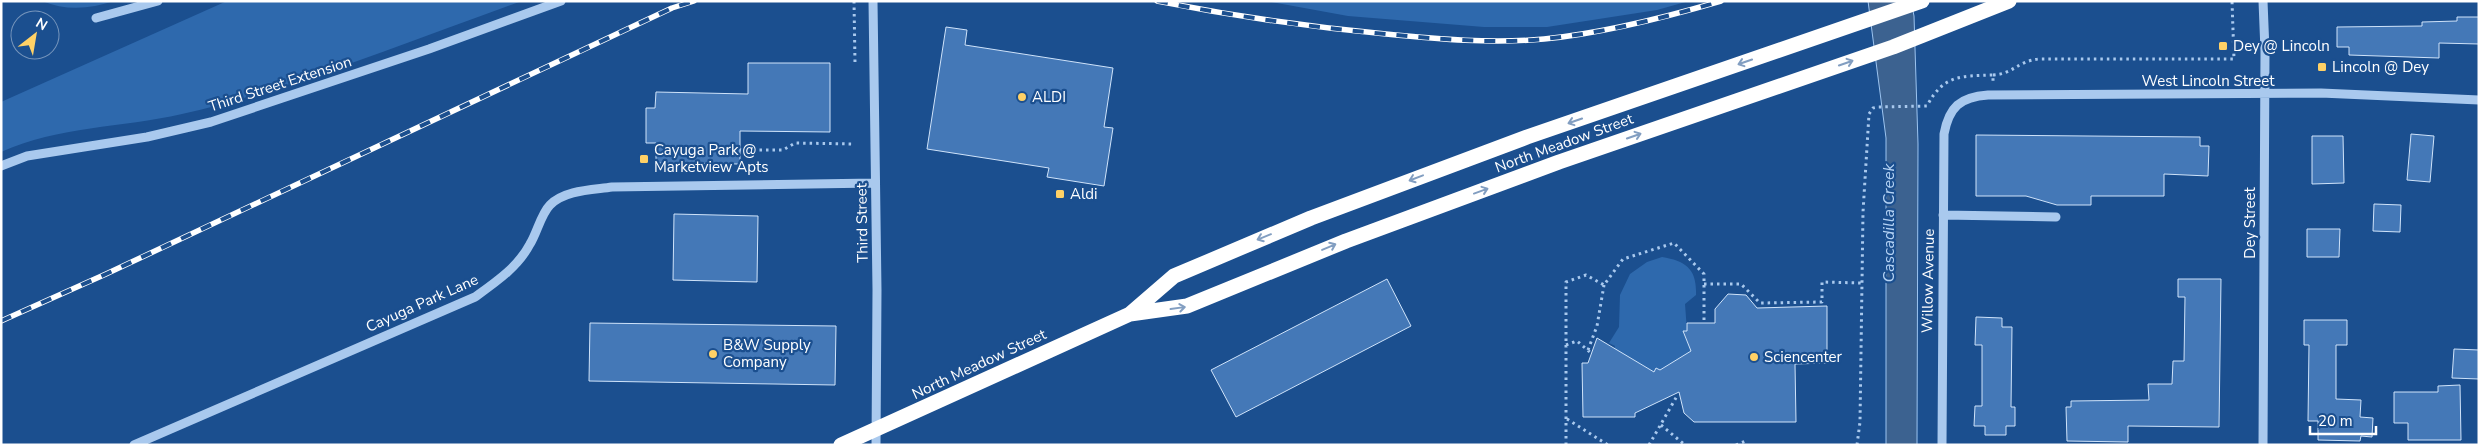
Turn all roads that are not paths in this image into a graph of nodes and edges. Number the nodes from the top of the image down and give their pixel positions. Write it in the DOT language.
graph roads {
  1 [pos="158,1"];
  2 [pos="561,1"];
  3 [pos="872,1"];
  4 [pos="1922,1"];
  5 [pos="2009,1"];
  6 [pos="2263,1"];
  7 [pos="96,18"];
  8 [pos="2264,94"];
  9 [pos="2479,100"];
  10 [pos="1947,118"];
  11 [pos="1,166"];
  12 [pos="876,183"];
  13 [pos="1943,215"];
  14 [pos="2056,217"];
  15 [pos="1130,314"];
  16 [pos="876,438"];
  17 [pos="134,445"];
  18 [pos="841,445"];
  19 [pos="1942,445"];
  20 [pos="2263,445"];
  1 -- 7 [label="street"];
  2 -- 11 [label="street, Third Street Extension"];
  3 -- 12 [label="street, Third Street"];
  4 -- 15 [label="highway, North Meadow Street, one-way"];
  15 -- 5 [label="highway, North Meadow Street, one-way"];
  6 -- 8 [label="street, Dey Street"];
  8 -- 9 [label="street, West Lincoln Street"];
  8 -- 10 [label="street, West Lincoln Street"];
  8 -- 20 [label="street, Dey Street"];
  10 -- 13 [label="street, Willow Avenue"];
  12 -- 16 [label="street, Third Street"];
  12 -- 17 [label="street, Cayuga Park Lane"];
  13 -- 14 [label="street"];
  13 -- 19 [label="street, Willow Avenue"];
  15 -- 16 [label="highway, North Meadow Street"];
  16 -- 18 [label="highway, North Meadow Street"];
}
